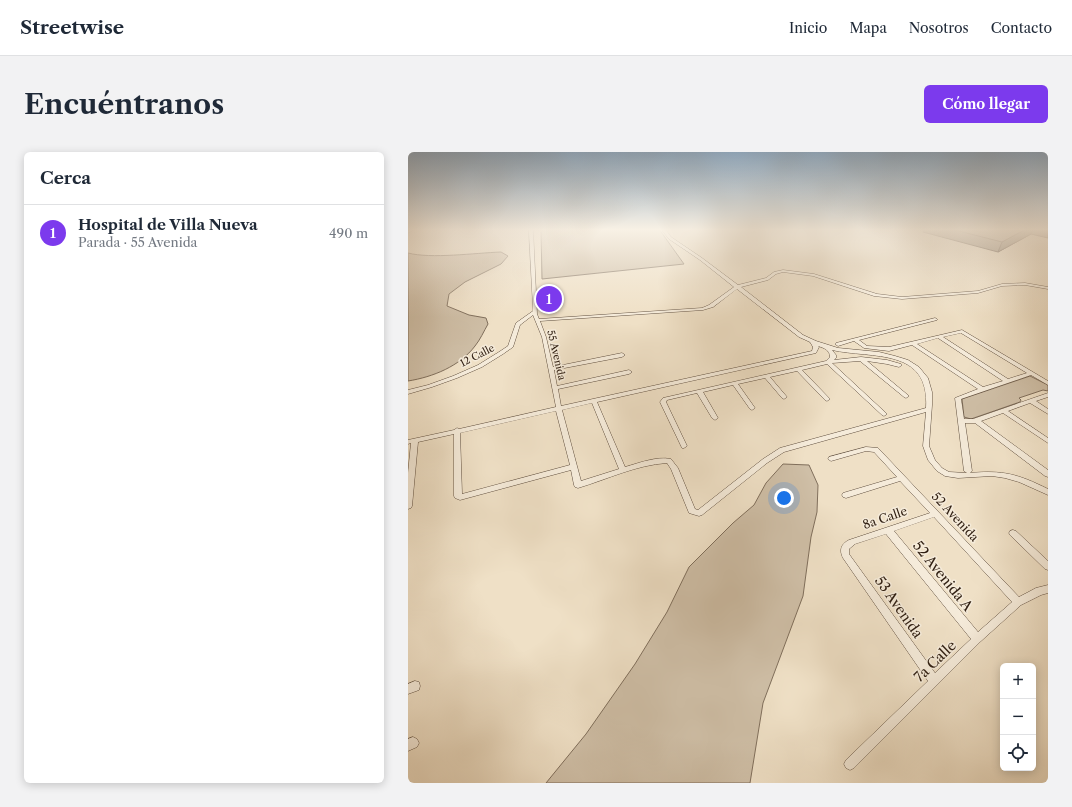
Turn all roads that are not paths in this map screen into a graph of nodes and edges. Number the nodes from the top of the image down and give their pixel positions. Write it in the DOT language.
graph roads {
  1 [pos="532,258"];
  2 [pos="698,258"];
  3 [pos="737,287"];
  4 [pos="1048,288"];
  5 [pos="535,311"];
  6 [pos="934,319"];
  7 [pos="538,320"];
  8 [pos="939,337"];
  9 [pos="855,340"];
  10 [pos="812,342"];
  11 [pos="838,344"];
  12 [pos="914,344"];
  13 [pos="826,346"];
  14 [pos="622,355"];
  15 [pos="861,359"];
  16 [pos="828,362"];
  17 [pos="899,365"];
  18 [pos="798,369"];
  19 [pos="551,370"];
  20 [pos="629,372"];
  21 [pos="1031,373"];
  22 [pos="766,376"];
  23 [pos="1007,381"];
  24 [pos="734,383"];
  25 [pos="1048,383"];
  26 [pos="555,388"];
  27 [pos="982,389"];
  28 [pos="699,391"];
  29 [pos="408,392"];
  30 [pos="1048,395"];
  31 [pos="906,396"];
  32 [pos="784,397"];
  33 [pos="827,399"];
  34 [pos="594,401"];
  35 [pos="1031,401"];
  36 [pos="752,408"];
  37 [pos="559,409"];
  38 [pos="929,409"];
  39 [pos="1004,410"];
  40 [pos="1048,412"];
  41 [pos="884,414"];
  42 [pos="715,418"];
  43 [pos="976,420"];
  44 [pos="961,421"];
  45 [pos="457,430"];
  46 [pos="412,441"];
  47 [pos="1048,441"];
  48 [pos="684,446"];
  49 [pos="831,459"];
  50 [pos="573,467"];
  51 [pos="623,470"];
  52 [pos="968,471"];
  53 [pos="1048,474"];
  54 [pos="410,477"];
  55 [pos="901,478"];
  56 [pos="1048,492"];
  57 [pos="846,495"];
  58 [pos="408,506"];
  59 [pos="935,514"];
  60 [pos="888,530"];
  61 [pos="1013,533"];
  62 [pos="845,548"];
  63 [pos="1048,566"];
  64 [pos="1048,589"];
  65 [pos="1018,602"];
  66 [pos="978,639"];
  67 [pos="934,681"];
  68 [pos="850,764"];
  1 -- 5 [label="street, 55 Avenida"];
  2 -- 3 [label="street"];
  3 -- 4 [label="street"];
  3 -- 7 [label="street"];
  3 -- 10 [label="street"];
  5 -- 7 [label="street, 55 Avenida"];
  5 -- 29 [label="street, 12 Calle"];
  6 -- 9 [label="street"];
  7 -- 19 [label="street, 55 Avenida"];
  8 -- 12 [label="street"];
  8 -- 21 [label="street"];
  8 -- 23 [label="street"];
  9 -- 11 [label="street"];
  9 -- 12 [label="street"];
  10 -- 13 [label="street"];
  10 -- 34 [label="street"];
  12 -- 27 [label="street"];
  13 -- 16 [label="street"];
  13 -- 38 [label="street"];
  14 -- 19 [label="street"];
  15 -- 16 [label="street"];
  15 -- 17 [label="street"];
  15 -- 31 [label="street"];
  16 -- 18 [label="street"];
  16 -- 41 [label="street"];
  18 -- 22 [label="street"];
  18 -- 33 [label="street"];
  19 -- 26 [label="street, 55 Avenida"];
  20 -- 26 [label="street"];
  21 -- 23 [label="street"];
  21 -- 25 [label="street"];
  22 -- 24 [label="street"];
  22 -- 32 [label="street"];
  23 -- 27 [label="street"];
  24 -- 28 [label="street"];
  24 -- 36 [label="street"];
  26 -- 37 [label="street, 55 Avenida"];
  27 -- 44 [label="street"];
  28 -- 42 [label="street"];
  28 -- 48 [label="street"];
  30 -- 35 [label="street"];
  34 -- 37 [label="street"];
  34 -- 51 [label="street"];
  35 -- 39 [label="street"];
  35 -- 40 [label="street"];
  37 -- 45 [label="street"];
  37 -- 50 [label="street, 55 Avenida"];
  38 -- 51 [label="street"];
  38 -- 56 [label="street"];
  39 -- 43 [label="street"];
  39 -- 47 [label="street"];
  43 -- 44 [label="street"];
  43 -- 53 [label="street"];
  44 -- 52 [label="street"];
  45 -- 46 [label="street"];
  45 -- 50 [label="street"];
  46 -- 54 [label="street"];
  49 -- 55 [label="street, 52 Avenida"];
  50 -- 51 [label="street, 55 Avenida"];
  54 -- 58 [label="street"];
  55 -- 57 [label="street"];
  55 -- 59 [label="street, 52 Avenida"];
  59 -- 60 [label="street, 8a Calle"];
  59 -- 65 [label="street, 52 Avenida"];
  60 -- 62 [label="street, 8a Calle"];
  60 -- 66 [label="street, 52 Avenida A"];
  61 -- 63 [label="street"];
  62 -- 67 [label="street, 53 Avenida"];
  64 -- 65 [label="street, 7a Calle"];
  65 -- 66 [label="street, 7a Calle"];
  66 -- 67 [label="street, 7a Calle"];
  67 -- 68 [label="street, 7a Calle"];
}
